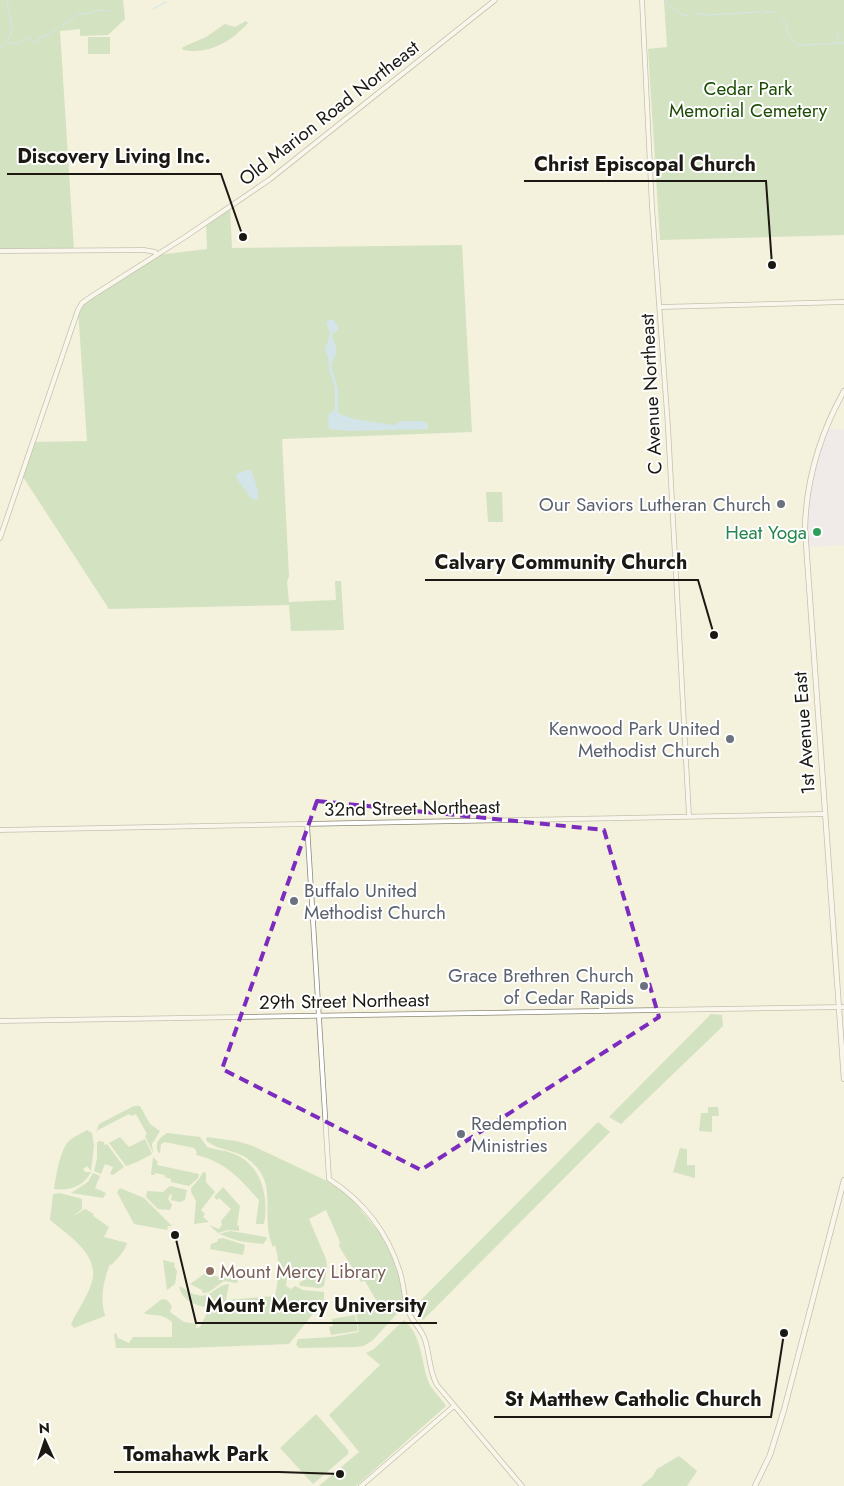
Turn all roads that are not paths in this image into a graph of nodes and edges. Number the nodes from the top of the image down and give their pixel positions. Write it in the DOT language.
graph roads {
  1 [pos="495,0"];
  2 [pos="642,0"];
  3 [pos="0,251"];
  4 [pos="157,255"];
  5 [pos="844,302"];
  6 [pos="660,307"];
  7 [pos="844,391"];
  8 [pos="0,538"];
  9 [pos="825,814"];
  10 [pos="689,816"];
  11 [pos="307,824"];
  12 [pos="0,830"];
  13 [pos="841,1007"];
  14 [pos="320,1015"];
  15 [pos="0,1021"];
  16 [pos="844,1079"];
  17 [pos="844,1180"];
  18 [pos="454,1406"];
  19 [pos="361,1486"];
  20 [pos="522,1486"];
  21 [pos="755,1486"];
  1 -- 4 [label="main road, Old Marion Road Northeast"];
  2 -- 6 [label="main road, C Avenue Northeast"];
  3 -- 4 [label="main road"];
  4 -- 8 [label="main road, Old Marion Road Northeast"];
  5 -- 6 [label="main road"];
  6 -- 10 [label="main road, C Avenue Northeast"];
  7 -- 9 [label="main road, 1st Avenue East"];
  9 -- 10 [label="main road, 32nd Street Northeast"];
  9 -- 13 [label="main road, 1st Avenue East"];
  10 -- 11 [label="main road, 32nd Street Northeast"];
  11 -- 12 [label="main road, 32nd Street Northeast"];
  11 -- 14 [label="main road"];
  13 -- 14 [label="main road, 29th Street Northeast"];
  13 -- 16 [label="main road, 1st Avenue East"];
  14 -- 15 [label="main road, 29th Street Northeast"];
  14 -- 18 [label="main road"];
  17 -- 21 [label="main road"];
  18 -- 19 [label="main road"];
  18 -- 20 [label="main road"];
}
